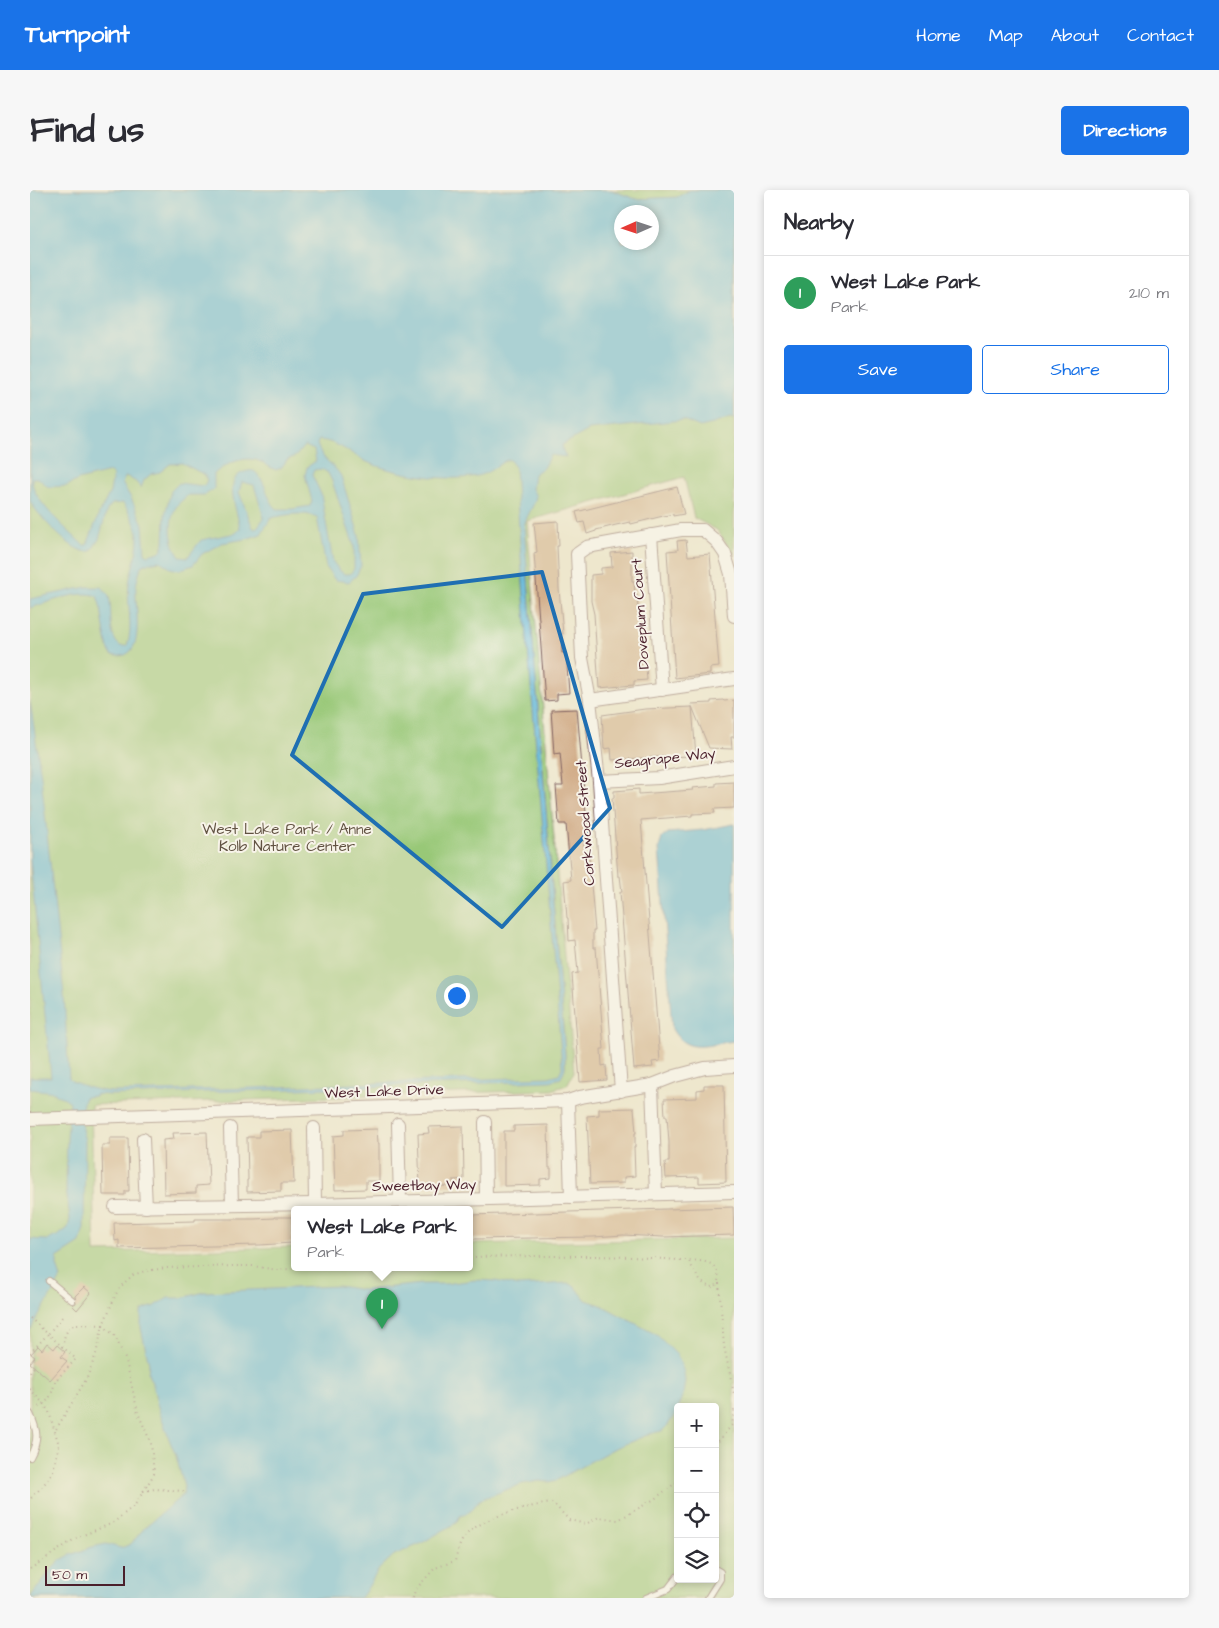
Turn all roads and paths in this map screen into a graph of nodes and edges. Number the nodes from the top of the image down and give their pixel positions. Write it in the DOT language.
graph roads {
  1 [pos="651,536"];
  2 [pos="732,574"];
  3 [pos="734,616"];
  4 [pos="734,679"];
  5 [pos="662,690"];
  6 [pos="590,700"];
  7 [pos="734,766"];
  8 [pos="598,781"];
  9 [pos="734,1066"];
  10 [pos="652,1085"];
  11 [pos="621,1091"];
  12 [pos="568,1101"];
  13 [pos="30,1119"];
  14 [pos="485,1122"];
  15 [pos="398,1124"];
  16 [pos="230,1128"];
  17 [pos="314,1128"];
  18 [pos="143,1139"];
  19 [pos="734,1192"];
  20 [pos="656,1194"];
  21 [pos="571,1197"];
  22 [pos="486,1199"];
  23 [pos="400,1201"];
  24 [pos="315,1204"];
  25 [pos="232,1206"];
  26 [pos="115,1207"];
  27 [pos="146,1207"];
  28 [pos="473,1257"];
  29 [pos="688,1261"];
  30 [pos="291,1269"];
  31 [pos="49,1281"];
  32 [pos="719,1283"];
  33 [pos="72,1300"];
  34 [pos="63,1316"];
  35 [pos="30,1318"];
  36 [pos="104,1325"];
  37 [pos="46,1333"];
  38 [pos="62,1346"];
  39 [pos="30,1353"];
  40 [pos="34,1366"];
  41 [pos="30,1372"];
  42 [pos="30,1389"];
  43 [pos="734,1394"];
  44 [pos="43,1403"];
  45 [pos="37,1408"];
  46 [pos="734,1410"];
  47 [pos="30,1414"];
  48 [pos="55,1431"];
  49 [pos="719,1440"];
  50 [pos="30,1457"];
  51 [pos="674,1484"];
  52 [pos="143,1491"];
  53 [pos="184,1491"];
  54 [pos="30,1499"];
  55 [pos="30,1569"];
  56 [pos="674,1581"];
  57 [pos="717,1583"];
  58 [pos="412,1598"];
  59 [pos="646,1598"];
  60 [pos="708,1598"];
  1 -- 2 [label="street"];
  1 -- 5 [label="street, Doveplum Court"];
  1 -- 6 [label="street, Corkwood Street"];
  2 -- 3 [label="street"];
  4 -- 5 [label="street"];
  5 -- 6 [label="street"];
  6 -- 8 [label="street, Corkwood Street"];
  7 -- 8 [label="street, Seagrape Way"];
  8 -- 11 [label="street, Corkwood Street"];
  9 -- 10 [label="street, West Lake Drive"];
  10 -- 11 [label="street, West Lake Drive"];
  10 -- 20 [label="street"];
  11 -- 12 [label="street, West Lake Drive"];
  12 -- 13 [label="street, West Lake Drive"];
  12 -- 21 [label="street"];
  14 -- 22 [label="street"];
  15 -- 23 [label="street"];
  16 -- 25 [label="street"];
  17 -- 24 [label="street"];
  18 -- 27 [label="street"];
  19 -- 20 [label="street, Sweetbay Way"];
  20 -- 21 [label="street, Sweetbay Way"];
  21 -- 22 [label="street, Sweetbay Way"];
  22 -- 23 [label="street, Sweetbay Way"];
  23 -- 24 [label="street, Sweetbay Way"];
  24 -- 25 [label="street, Sweetbay Way"];
  25 -- 27 [label="street, Sweetbay Way"];
  26 -- 27 [label="street, Sweetbay Way"];
  28 -- 29 [label="path"];
  29 -- 32 [label="path"];
  29 -- 32 [label="path"];
  30 -- 36 [label="path"];
  31 -- 33 [label="lane"];
  32 -- 43 [label="path"];
  34 -- 37 [label="path"];
  35 -- 37 [label="path"];
  36 -- 38 [label="path"];
  36 -- 48 [label="path"];
  36 -- 52 [label="path"];
  37 -- 38 [label="path"];
  37 -- 39 [label="path"];
  38 -- 44 [label="path"];
  40 -- 41 [label="path"];
  42 -- 44 [label="path"];
  44 -- 45 [label="path"];
  44 -- 48 [label="path"];
  46 -- 49 [label="path"];
  47 -- 50 [label="lane"];
  48 -- 54 [label="path"];
  51 -- 58 [label="path"];
  52 -- 53 [label="path"];
  52 -- 55 [label="path"];
  56 -- 59 [label="lane"];
  57 -- 60 [label="lane"];
}
